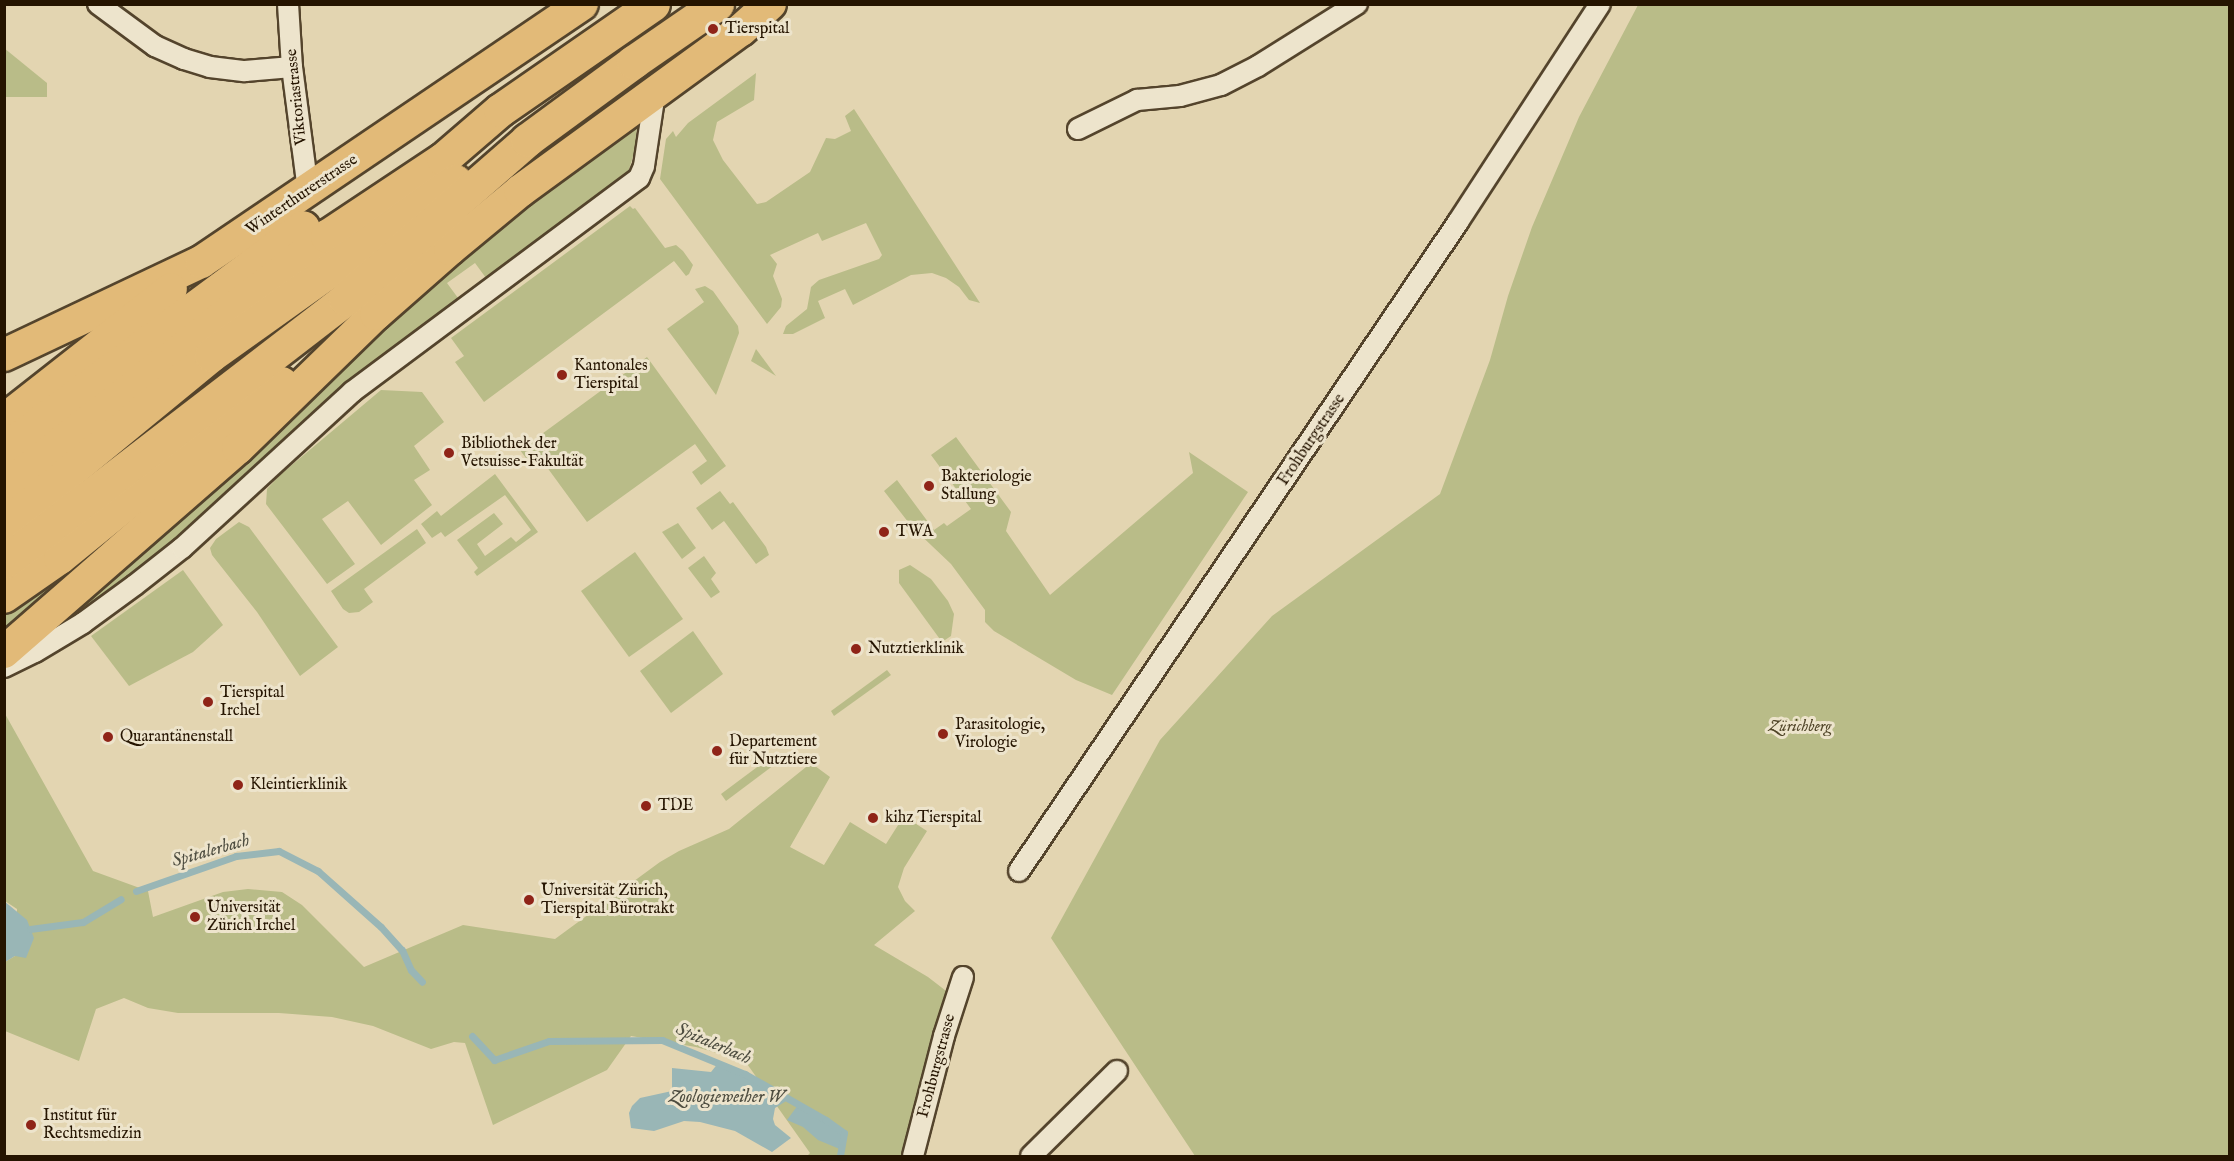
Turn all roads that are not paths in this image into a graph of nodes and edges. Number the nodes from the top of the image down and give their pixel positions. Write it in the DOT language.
graph roads {
  1 [pos="98,4"];
  2 [pos="288,4"];
  3 [pos="582,4"];
  4 [pos="653,4"];
  5 [pos="717,4"];
  6 [pos="770,4"];
  7 [pos="1357,4"];
  8 [pos="1600,4"];
  9 [pos="292,67"];
  10 [pos="655,92"];
  11 [pos="500,110"];
  12 [pos="1078,129"];
  13 [pos="527,140"];
  14 [pos="308,190"];
  15 [pos="201,262"];
  16 [pos="376,314"];
  17 [pos="4,355"];
  18 [pos="4,420"];
  19 [pos="4,449"];
  20 [pos="4,487"];
  21 [pos="4,525"];
  22 [pos="4,562"];
  23 [pos="4,597"];
  24 [pos="4,652"];
  25 [pos="4,667"];
  26 [pos="1019,871"];
  27 [pos="963,977"];
  28 [pos="1117,1071"];
  29 [pos="913,1156"];
  30 [pos="1031,1156"];
  1 -- 9 [label="street"];
  2 -- 9 [label="street, Viktoriastrasse"];
  3 -- 14 [label="main road, Winterthurerstrasse"];
  4 -- 11 [label="highway"];
  5 -- 13 [label="highway"];
  6 -- 10 [label="main road"];
  7 -- 12 [label="street"];
  8 -- 26 [label="street, Frohburgstrasse"];
  9 -- 14 [label="street, Viktoriastrasse"];
  10 -- 16 [label="main road"];
  10 -- 25 [label="street"];
  11 -- 19 [label="highway"];
  11 -- 20 [label="highway"];
  13 -- 21 [label="highway"];
  13 -- 22 [label="highway"];
  14 -- 15 [label="main road, Winterthurerstrasse"];
  15 -- 17 [label="main road, Winterthurerstrasse"];
  15 -- 18 [label="main road"];
  16 -- 23 [label="main road"];
  16 -- 24 [label="main road"];
  27 -- 29 [label="street, Frohburgstrasse"];
  28 -- 30 [label="street"];
}
